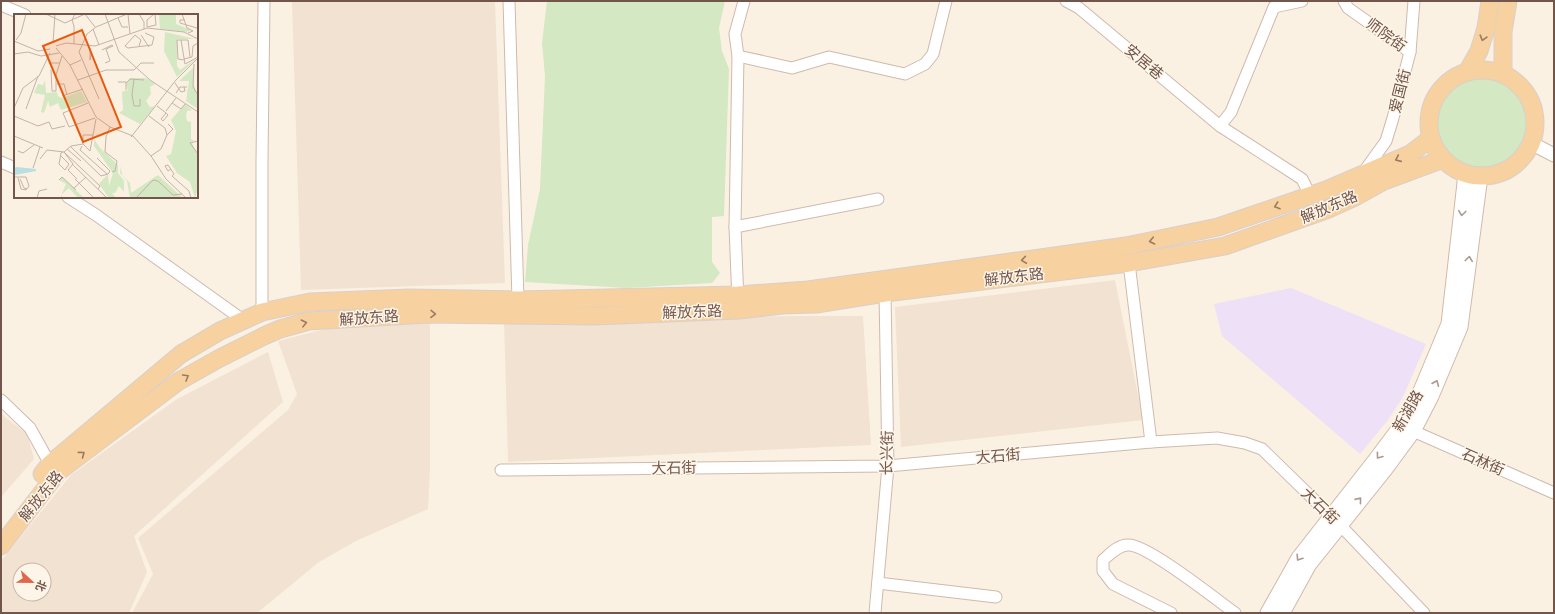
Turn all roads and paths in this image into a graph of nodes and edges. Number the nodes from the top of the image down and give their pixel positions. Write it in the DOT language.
graph roads {
  1 [pos="264,1"];
  2 [pos="509,1"];
  3 [pos="744,1"];
  4 [pos="946,1"];
  5 [pos="1066,1"];
  6 [pos="1302,1"];
  7 [pos="1344,1"];
  8 [pos="1414,1"];
  9 [pos="1490,1"];
  10 [pos="1508,1"];
  11 [pos="1,5"];
  12 [pos="23,14"];
  13 [pos="1410,52"];
  14 [pos="738,56"];
  15 [pos="1467,72"];
  16 [pos="1503,74"];
  17 [pos="1220,126"];
  18 [pos="1431,138"];
  19 [pos="1531,144"];
  20 [pos="1554,155"];
  21 [pos="1443,159"];
  22 [pos="1,162"];
  23 [pos="14,168"];
  24 [pos="1363,174"];
  25 [pos="1473,175"];
  26 [pos="1310,195"];
  27 [pos="70,198"];
  28 [pos="878,199"];
  29 [pos="735,227"];
  30 [pos="1129,263"];
  31 [pos="885,293"];
  32 [pos="518,300"];
  33 [pos="738,302"];
  34 [pos="262,312"];
  35 [pos="243,320"];
  36 [pos="1,400"];
  37 [pos="1408,428"];
  38 [pos="1151,442"];
  39 [pos="888,466"];
  40 [pos="54,468"];
  41 [pos="501,470"];
  42 [pos="1554,493"];
  43 [pos="1335,521"];
  44 [pos="1,527"];
  45 [pos="1,546"];
  46 [pos="878,584"];
  47 [pos="996,597"];
  48 [pos="875,613"];
  49 [pos="1171,613"];
  50 [pos="1235,613"];
  51 [pos="1268,613"];
  52 [pos="1282,613"];
  53 [pos="1424,613"];
  1 -- 34 [label="street"];
  2 -- 32 [label="street"];
  3 -- 14 [label="street"];
  4 -- 14 [label="street"];
  5 -- 17 [label="street, 安居巷"];
  6 -- 17 [label="street"];
  7 -- 13 [label="street, 师院街"];
  8 -- 13 [label="street, 爱国街"];
  9 -- 15 [label="main road, one-way"];
  10 -- 16 [label="main road"];
  11 -- 12 [label="street"];
  13 -- 24 [label="street, 爱国街"];
  14 -- 29 [label="street"];
  15 -- 16 [label="main road"];
  15 -- 18 [label="main road"];
  16 -- 19 [label="main road"];
  17 -- 26 [label="street, 安居巷"];
  18 -- 21 [label="main road"];
  18 -- 24 [label="main road, 解放东路, one-way"];
  19 -- 20 [label="street"];
  19 -- 25 [label="main road"];
  21 -- 25 [label="main road"];
  21 -- 30 [label="main road, 解放东路"];
  22 -- 23 [label="street"];
  24 -- 26 [label="main road, 解放东路"];
  25 -- 37 [label="main road, 新湖路"];
  26 -- 33 [label="main road, 解放东路, one-way"];
  27 -- 35 [label="street"];
  28 -- 29 [label="street"];
  29 -- 33 [label="street"];
  30 -- 31 [label="main road, 解放东路"];
  30 -- 38 [label="street"];
  31 -- 33 [label="main road, 解放东路"];
  31 -- 39 [label="street, 长兴街"];
  32 -- 33 [label="main road, 解放东路"];
  32 -- 34 [label="main road, 解放东路"];
  40 -- 33 [label="main road, 解放东路, one-way"];
  34 -- 35 [label="main road, 解放东路"];
  35 -- 40 [label="main road, 解放东路"];
  36 -- 40 [label="street"];
  37 -- 42 [label="street, 石林街"];
  37 -- 43 [label="main road, 新湖路"];
  38 -- 39 [label="street, 大石街"];
  38 -- 43 [label="street, 大石街"];
  39 -- 41 [label="street, 大石街"];
  39 -- 46 [label="street, 长兴街"];
  40 -- 44 [label="main road, 解放东路"];
  40 -- 45 [label="main road, 解放东路"];
  43 -- 51 [label="main road, 新湖路, one-way"];
  43 -- 52 [label="main road, 新湖路"];
  43 -- 53 [label="street, 大石街"];
  46 -- 47 [label="street"];
  46 -- 48 [label="street, 长兴街"];
  49 -- 50 [label="street"];
}
